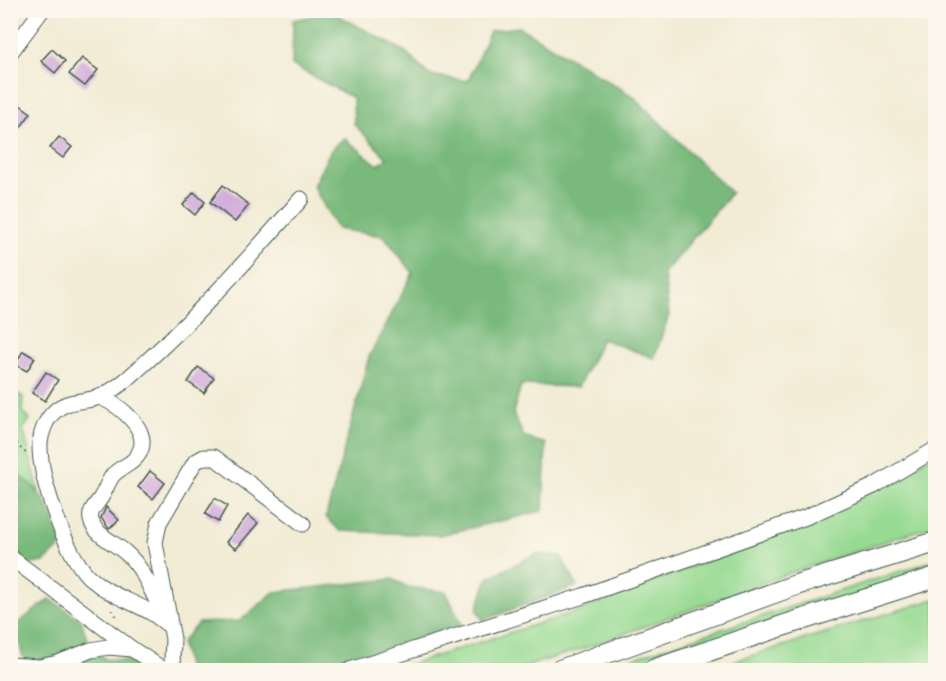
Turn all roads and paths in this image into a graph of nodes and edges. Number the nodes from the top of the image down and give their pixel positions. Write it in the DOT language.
graph roads {
  1 [pos="42,10"];
  2 [pos="10,53"];
  3 [pos="302,199"];
  4 [pos="100,397"];
  5 [pos="10,433"];
  6 [pos="936,449"];
  7 [pos="42,461"];
  8 [pos="303,524"];
  9 [pos="936,542"];
  10 [pos="10,557"];
  11 [pos="936,577"];
  12 [pos="108,604"];
  13 [pos="120,621"];
  14 [pos="170,626"];
  15 [pos="132,650"];
  16 [pos="10,665"];
  17 [pos="164,670"];
  18 [pos="175,670"];
  19 [pos="350,670"];
  20 [pos="560,670"];
  21 [pos="653,670"];
  1 -- 2 [label="street"];
  3 -- 4 [label="street"];
  4 -- 7 [label="street"];
  4 -- 14 [label="street"];
  5 -- 7 [label="path"];
  6 -- 19 [label="street"];
  7 -- 14 [label="street"];
  8 -- 14 [label="street"];
  9 -- 20 [label="main road"];
  10 -- 15 [label="street"];
  11 -- 21 [label="main road"];
  12 -- 13 [label="path"];
  14 -- 18 [label="street"];
  15 -- 16 [label="street"];
  15 -- 17 [label="street"];
}
